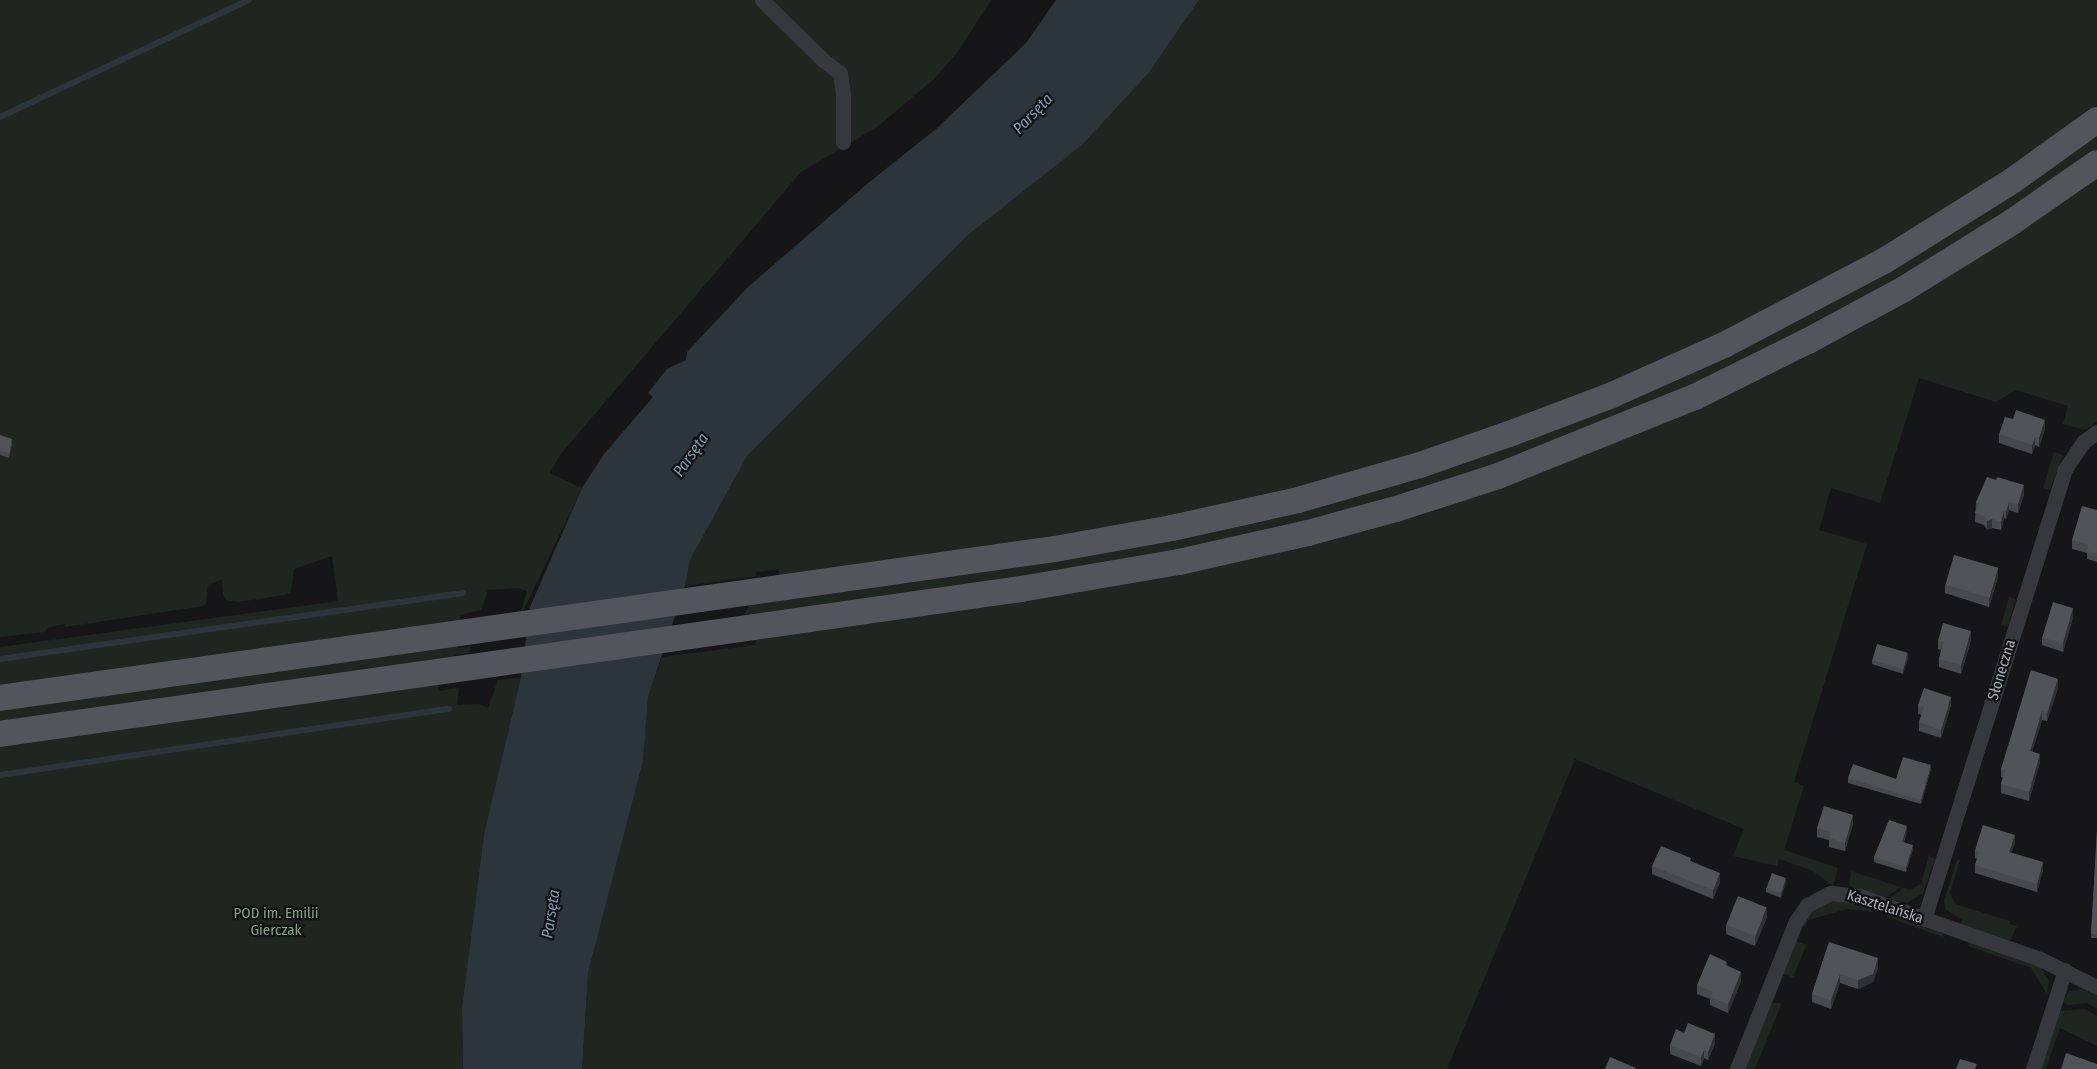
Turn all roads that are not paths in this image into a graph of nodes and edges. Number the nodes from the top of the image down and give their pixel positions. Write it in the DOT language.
graph roads {
  1 [pos="762,0"];
  2 [pos="2097,120"];
  3 [pos="843,142"];
  4 [pos="2097,163"];
  5 [pos="2097,432"];
  6 [pos="0,699"];
  7 [pos="0,734"];
  8 [pos="1924,919"];
  9 [pos="2065,970"];
  10 [pos="2097,987"];
  11 [pos="1737,1069"];
  12 [pos="2033,1069"];
  1 -- 3 [label="street"];
  2 -- 6 [label="main road"];
  4 -- 7 [label="main road"];
  5 -- 8 [label="street, Słoneczna"];
  8 -- 9 [label="street, Kasztelańska"];
  8 -- 11 [label="street, Kasztelańska"];
  9 -- 10 [label="street, Kasztelańska"];
  9 -- 12 [label="street"];
}
